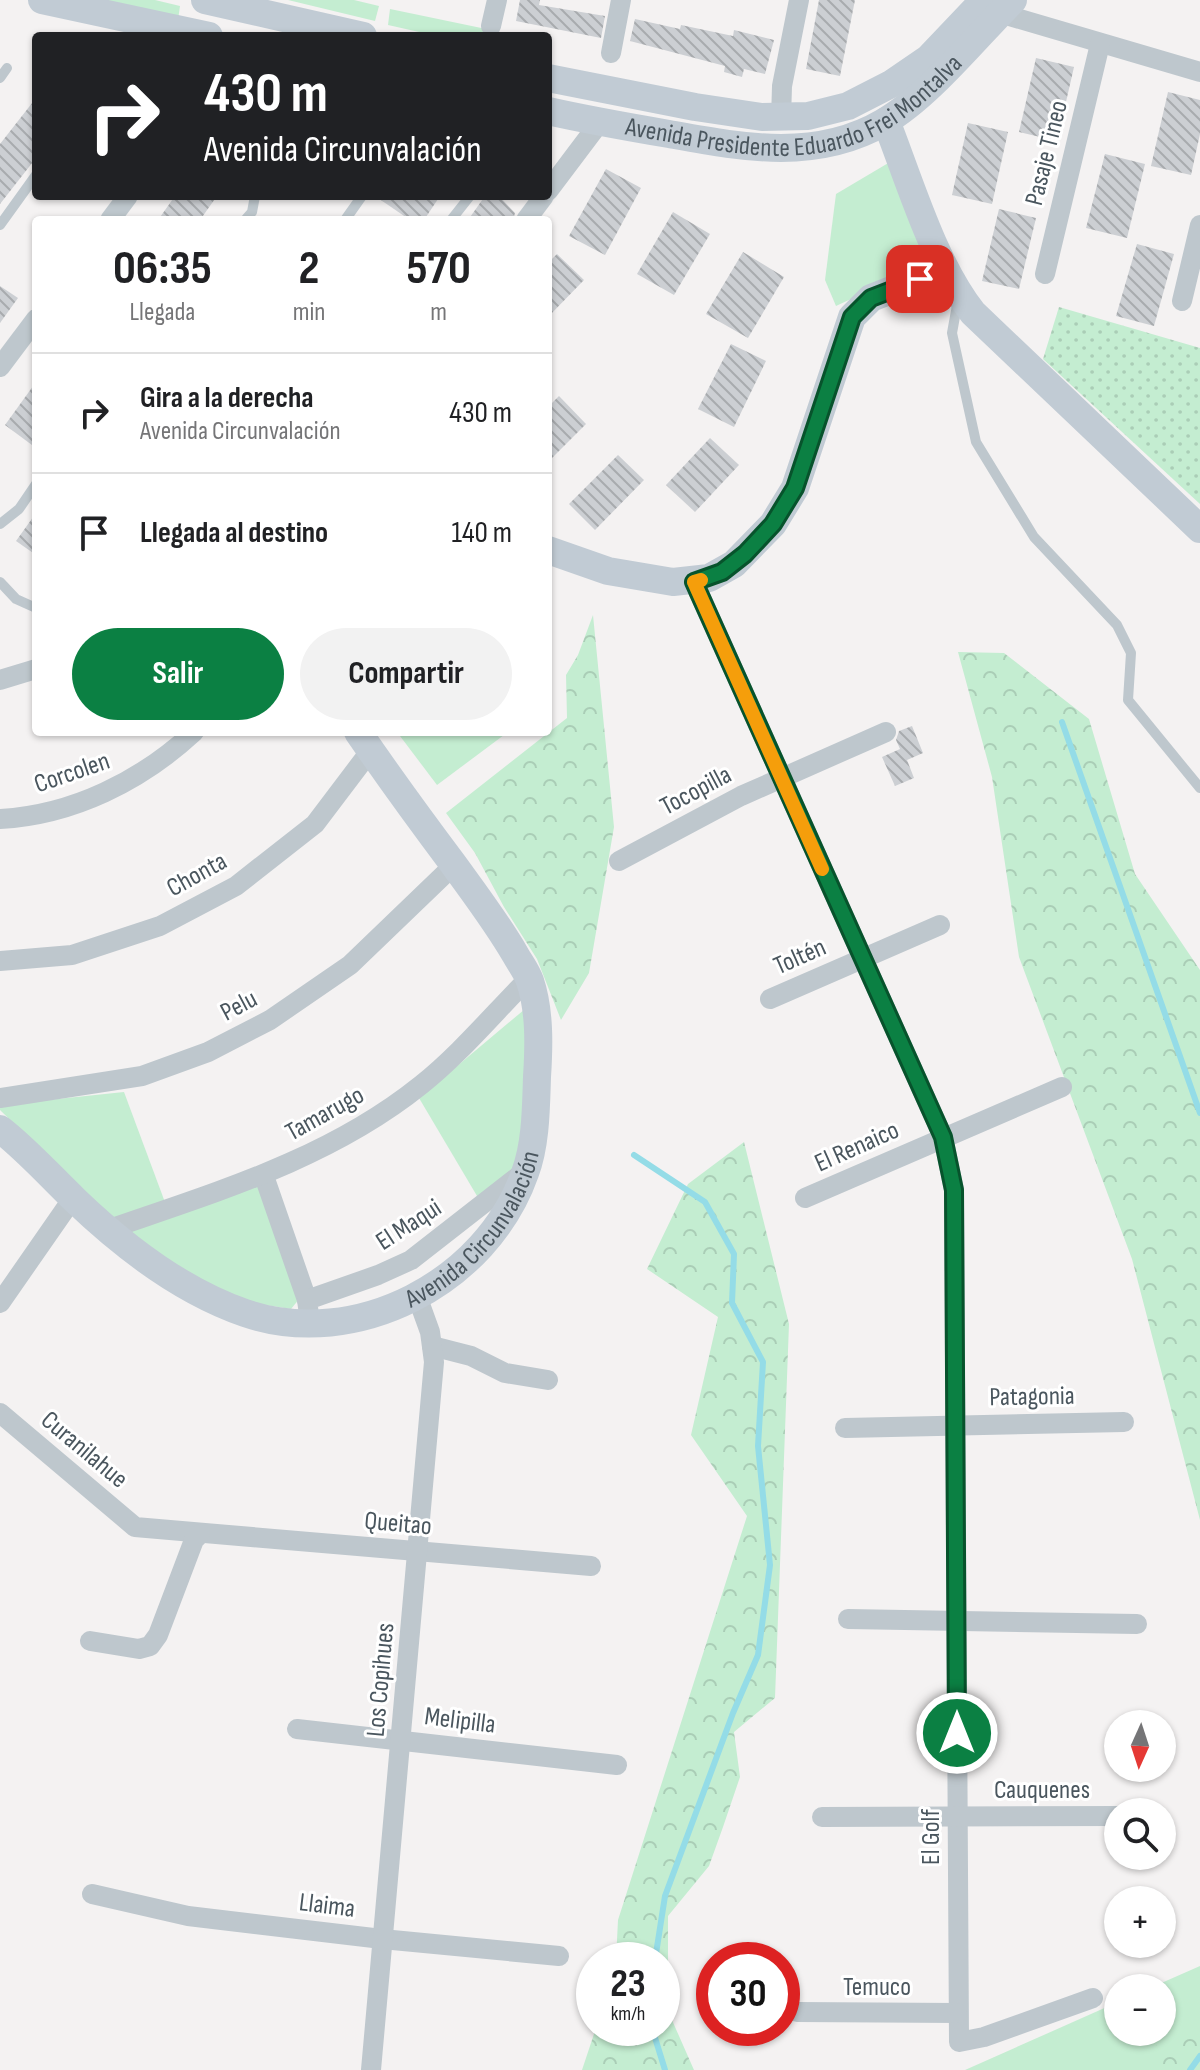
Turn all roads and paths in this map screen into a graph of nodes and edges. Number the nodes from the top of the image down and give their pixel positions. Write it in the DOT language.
graph roads {
  1 [pos="42,0"];
  2 [pos="205,0"];
  3 [pos="497,0"];
  4 [pos="621,0"];
  5 [pos="799,0"];
  6 [pos="993,5"];
  7 [pos="491,26"];
  8 [pos="190,32"];
  9 [pos="345,32"];
  10 [pos="1100,44"];
  11 [pos="611,53"];
  12 [pos="929,58"];
  13 [pos="7,68"];
  14 [pos="1200,72"];
  15 [pos="0,78"];
  16 [pos="552,79"];
  17 [pos="830,111"];
  18 [pos="552,112"];
  19 [pos="781,119"];
  20 [pos="886,121"];
  21 [pos="600,122"];
  22 [pos="32,181"];
  23 [pos="552,186"];
  24 [pos="467,200"];
  25 [pos="454,216"];
  26 [pos="0,225"];
  27 [pos="1200,225"];
  28 [pos="945,269"];
  29 [pos="1045,274"];
  30 [pos="958,294"];
  31 [pos="1182,301"];
  32 [pos="32,324"];
  33 [pos="0,367"];
  34 [pos="32,490"];
  35 [pos="0,524"];
  36 [pos="1200,529"];
  37 [pos="552,551"];
  38 [pos="0,582"];
  39 [pos="694,582"];
  40 [pos="32,606"];
  41 [pos="32,670"];
  42 [pos="0,680"];
  43 [pos="886,732"];
  44 [pos="189,736"];
  45 [pos="364,741"];
  46 [pos="781,778"];
  47 [pos="1200,788"];
  48 [pos="0,819"];
  49 [pos="619,861"];
  50 [pos="454,865"];
  51 [pos="940,925"];
  52 [pos="862,958"];
  53 [pos="0,961"];
  54 [pos="529,978"];
  55 [pos="770,999"];
  56 [pos="1062,1087"];
  57 [pos="0,1098"];
  58 [pos="0,1129"];
  59 [pos="943,1137"];
  60 [pos="526,1170"];
  61 [pos="264,1176"];
  62 [pos="73,1198"];
  63 [pos="805,1198"];
  64 [pos="107,1230"];
  65 [pos="417,1296"];
  66 [pos="0,1303"];
  67 [pos="309,1311"];
  68 [pos="432,1346"];
  69 [pos="548,1380"];
  70 [pos="0,1413"];
  71 [pos="1124,1422"];
  72 [pos="955,1424"];
  73 [pos="845,1428"];
  74 [pos="135,1527"];
  75 [pos="200,1534"];
  76 [pos="418,1552"];
  77 [pos="591,1566"];
  78 [pos="848,1619"];
  79 [pos="956,1621"];
  80 [pos="1137,1624"];
  81 [pos="90,1641"];
  82 [pos="297,1729"];
  83 [pos="402,1741"];
  84 [pos="617,1765"];
  85 [pos="1104,1816"];
  86 [pos="822,1817"];
  87 [pos="957,1817"];
  88 [pos="92,1894"];
  89 [pos="382,1939"];
  90 [pos="559,1956"];
  91 [pos="1093,1998"];
  92 [pos="800,2012"];
  93 [pos="957,2013"];
  94 [pos="371,2070"];
  1 -- 8 [label="street"];
  2 -- 9 [label="street"];
  3 -- 7 [label="street"];
  4 -- 11 [label="street"];
  5 -- 19 [label="street"];
  6 -- 10 [label="street"];
  6 -- 12 [label="street, Avenida Presidente Eduardo Frei Montalva"];
  6 -- 20 [label="street, Avenida Presidente Eduardo Frei Montalva"];
  10 -- 14 [label="street"];
  10 -- 29 [label="street, Pasaje Tineo"];
  12 -- 17 [label="street, Avenida Presidente Eduardo Frei Montalva"];
  12 -- 20 [label="street"];
  13 -- 15 [label="lane"];
  16 -- 19 [label="street, Avenida Presidente Eduardo Frei Montalva"];
  17 -- 19 [label="street, Avenida Presidente Eduardo Frei Montalva"];
  17 -- 20 [label="street"];
  18 -- 21 [label="street, Avenida Presidente Eduardo Frei Montalva"];
  20 -- 21 [label="street, Avenida Presidente Eduardo Frei Montalva"];
  20 -- 28 [label="street"];
  21 -- 23 [label="street"];
  22 -- 26 [label="lane"];
  24 -- 25 [label="lane"];
  27 -- 31 [label="street"];
  28 -- 30 [label="street"];
  28 -- 39 [label="street"];
  30 -- 36 [label="street"];
  30 -- 47 [label="lane"];
  32 -- 33 [label="street"];
  34 -- 35 [label="lane"];
  37 -- 39 [label="street"];
  38 -- 40 [label="lane"];
  39 -- 46 [label="street, El Golf"];
  41 -- 42 [label="street"];
  43 -- 46 [label="street, Tocopilla"];
  44 -- 48 [label="street, Corcolen"];
  45 -- 50 [label="street, Avenida Circunvalación"];
  45 -- 53 [label="street, Chonta"];
  46 -- 49 [label="street, Tocopilla"];
  46 -- 52 [label="street, El Golf"];
  50 -- 54 [label="street, Avenida Circunvalación"];
  50 -- 57 [label="street, Pelu"];
  51 -- 52 [label="street, Toltén"];
  52 -- 55 [label="street, Toltén"];
  52 -- 59 [label="street, El Golf"];
  54 -- 60 [label="street, Avenida Circunvalación"];
  54 -- 61 [label="street, Tamarugo"];
  56 -- 59 [label="street, El Renaico"];
  58 -- 62 [label="street, Avenida Circunvalación"];
  59 -- 63 [label="street, El Renaico"];
  59 -- 72 [label="street, El Golf"];
  60 -- 65 [label="street, Avenida Circunvalación"];
  60 -- 67 [label="street, El Maqui"];
  61 -- 64 [label="street, Tamarugo"];
  61 -- 67 [label="street"];
  62 -- 64 [label="street, Avenida Circunvalación"];
  62 -- 66 [label="street"];
  64 -- 67 [label="street, Avenida Circunvalación"];
  65 -- 67 [label="street, Avenida Circunvalación"];
  65 -- 68 [label="street, Los Copihues"];
  68 -- 69 [label="street"];
  68 -- 76 [label="street, Los Copihues"];
  70 -- 74 [label="street, Curanilahue"];
  71 -- 72 [label="street, Patagonia"];
  72 -- 73 [label="street, Patagonia"];
  72 -- 79 [label="street, El Golf"];
  74 -- 75 [label="street, Queitao"];
  75 -- 76 [label="street, Queitao"];
  75 -- 81 [label="street"];
  76 -- 77 [label="street, Queitao"];
  76 -- 83 [label="street, Los Copihues"];
  78 -- 79 [label="street"];
  79 -- 80 [label="street"];
  79 -- 87 [label="street, El Golf"];
  82 -- 83 [label="street, Melipilla"];
  83 -- 84 [label="street, Melipilla"];
  83 -- 89 [label="street, Los Copihues"];
  85 -- 87 [label="street, Cauquenes"];
  86 -- 87 [label="street, Cauquenes"];
  87 -- 93 [label="street, El Golf"];
  88 -- 89 [label="street, Llaima"];
  89 -- 90 [label="street, Llaima"];
  89 -- 94 [label="street, Los Copihues"];
  91 -- 93 [label="street, El Golf"];
  92 -- 93 [label="street, Temuco"];
}
